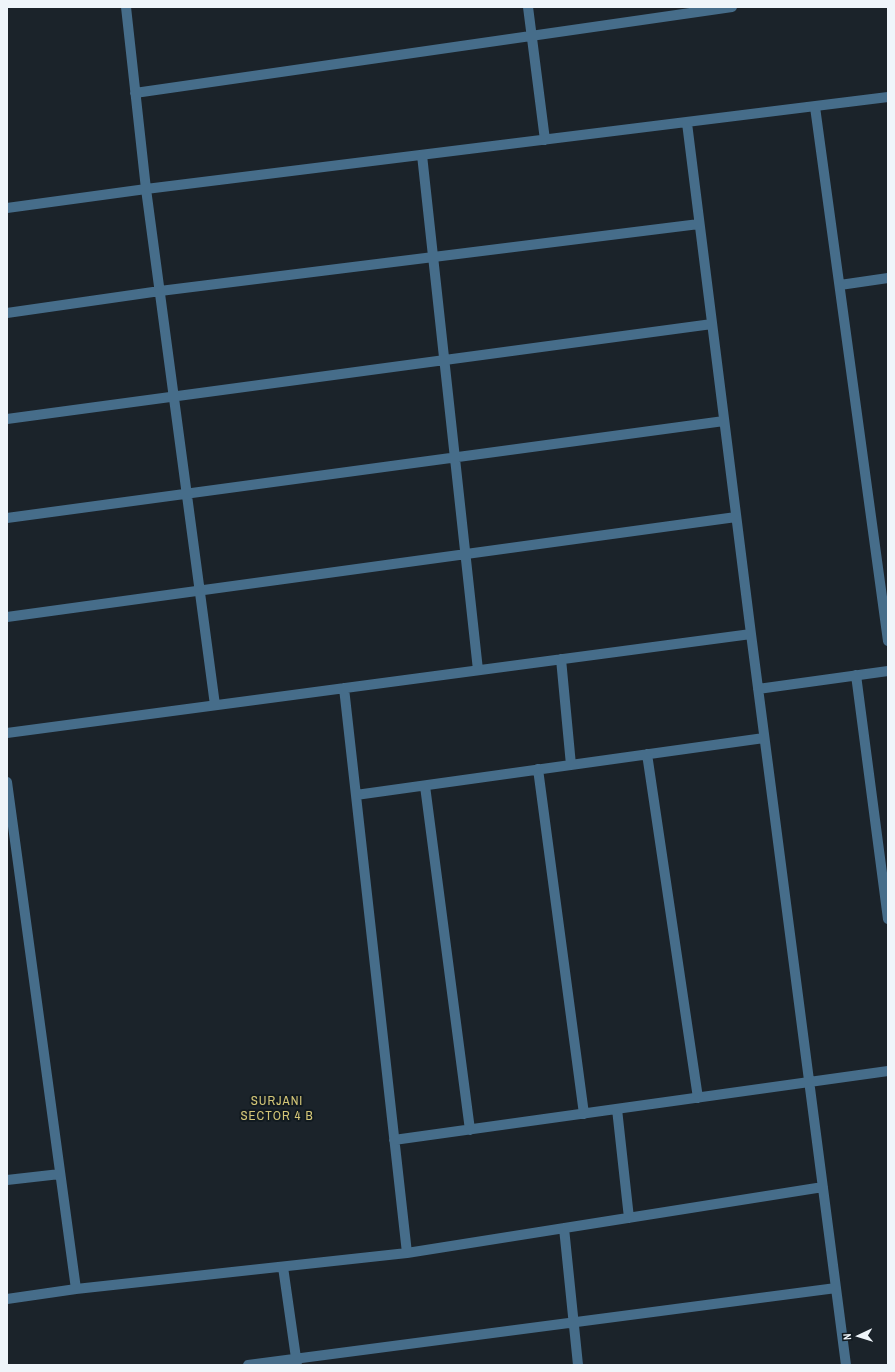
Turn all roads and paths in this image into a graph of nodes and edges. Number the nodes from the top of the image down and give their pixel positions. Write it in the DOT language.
graph roads {
  1 [pos="126,7"];
  2 [pos="528,7"];
  3 [pos="732,7"];
  4 [pos="532,35"];
  5 [pos="135,92"];
  6 [pos="888,97"];
  7 [pos="815,107"];
  8 [pos="686,123"];
  9 [pos="545,140"];
  10 [pos="422,156"];
  11 [pos="146,189"];
  12 [pos="7,208"];
  13 [pos="699,224"];
  14 [pos="434,257"];
  15 [pos="888,278"];
  16 [pos="840,285"];
  17 [pos="160,292"];
  18 [pos="7,313"];
  19 [pos="712,324"];
  20 [pos="444,360"];
  21 [pos="174,397"];
  22 [pos="7,419"];
  23 [pos="724,422"];
  24 [pos="455,458"];
  25 [pos="187,495"];
  26 [pos="736,517"];
  27 [pos="7,518"];
  28 [pos="466,554"];
  29 [pos="200,591"];
  30 [pos="7,617"];
  31 [pos="751,634"];
  32 [pos="888,641"];
  33 [pos="561,659"];
  34 [pos="478,670"];
  35 [pos="888,671"];
  36 [pos="856,675"];
  37 [pos="344,688"];
  38 [pos="758,689"];
  39 [pos="215,705"];
  40 [pos="7,733"];
  41 [pos="764,738"];
  42 [pos="647,754"];
  43 [pos="571,765"];
  44 [pos="538,769"];
  45 [pos="7,782"];
  46 [pos="425,786"];
  47 [pos="356,795"];
  48 [pos="10,829"];
  49 [pos="888,919"];
  50 [pos="888,1071"];
  51 [pos="809,1083"];
  52 [pos="698,1098"];
  53 [pos="617,1109"];
  54 [pos="584,1114"];
  55 [pos="470,1130"];
  56 [pos="394,1140"];
  57 [pos="60,1174"];
  58 [pos="7,1180"];
  59 [pos="823,1187"];
  60 [pos="629,1218"];
  61 [pos="564,1228"];
  62 [pos="407,1253"];
  63 [pos="283,1266"];
  64 [pos="836,1288"];
  65 [pos="76,1289"];
  66 [pos="7,1299"];
  67 [pos="573,1322"];
  68 [pos="296,1361"];
  69 [pos="248,1365"];
  70 [pos="578,1365"];
  71 [pos="846,1365"];
  1 -- 5 [label="street"];
  2 -- 4 [label="street"];
  3 -- 4 [label="street"];
  4 -- 5 [label="street"];
  4 -- 9 [label="street"];
  5 -- 11 [label="street"];
  6 -- 7 [label="street"];
  7 -- 8 [label="street"];
  7 -- 16 [label="street"];
  8 -- 9 [label="street"];
  8 -- 13 [label="street"];
  9 -- 10 [label="street"];
  10 -- 11 [label="street"];
  10 -- 14 [label="street"];
  11 -- 12 [label="street"];
  11 -- 17 [label="street"];
  13 -- 14 [label="street"];
  13 -- 19 [label="street"];
  14 -- 17 [label="street"];
  14 -- 20 [label="street"];
  15 -- 16 [label="street"];
  16 -- 32 [label="street"];
  17 -- 18 [label="street"];
  17 -- 21 [label="street"];
  19 -- 20 [label="street"];
  19 -- 23 [label="street"];
  20 -- 21 [label="street"];
  20 -- 24 [label="street"];
  21 -- 22 [label="street"];
  21 -- 25 [label="street"];
  23 -- 24 [label="street"];
  23 -- 26 [label="street"];
  24 -- 25 [label="street"];
  24 -- 28 [label="street"];
  25 -- 27 [label="street"];
  25 -- 29 [label="street"];
  26 -- 28 [label="street"];
  26 -- 31 [label="street"];
  28 -- 29 [label="street"];
  28 -- 34 [label="street"];
  29 -- 30 [label="street"];
  29 -- 39 [label="street"];
  31 -- 33 [label="street"];
  31 -- 38 [label="street"];
  33 -- 34 [label="street"];
  33 -- 43 [label="street"];
  34 -- 37 [label="street"];
  35 -- 36 [label="street"];
  36 -- 38 [label="street"];
  36 -- 49 [label="street"];
  37 -- 39 [label="street"];
  37 -- 47 [label="street"];
  38 -- 41 [label="street"];
  39 -- 40 [label="street"];
  41 -- 42 [label="street"];
  41 -- 51 [label="street"];
  42 -- 43 [label="street"];
  42 -- 52 [label="street"];
  43 -- 44 [label="street"];
  44 -- 46 [label="street"];
  44 -- 54 [label="street"];
  45 -- 48 [label="street"];
  46 -- 47 [label="street"];
  46 -- 55 [label="street"];
  47 -- 56 [label="street"];
  48 -- 57 [label="street"];
  50 -- 51 [label="street"];
  51 -- 52 [label="street"];
  51 -- 59 [label="street"];
  52 -- 53 [label="street"];
  53 -- 54 [label="street"];
  53 -- 60 [label="street"];
  54 -- 55 [label="street"];
  55 -- 56 [label="street"];
  56 -- 62 [label="street"];
  57 -- 58 [label="street"];
  57 -- 65 [label="street"];
  59 -- 60 [label="street"];
  59 -- 64 [label="street"];
  60 -- 61 [label="street"];
  61 -- 62 [label="street"];
  61 -- 67 [label="street"];
  62 -- 63 [label="street"];
  63 -- 65 [label="street"];
  63 -- 68 [label="street"];
  64 -- 67 [label="street"];
  64 -- 71 [label="street"];
  65 -- 66 [label="street"];
  67 -- 68 [label="street"];
  67 -- 70 [label="street"];
  68 -- 69 [label="street"];
}
